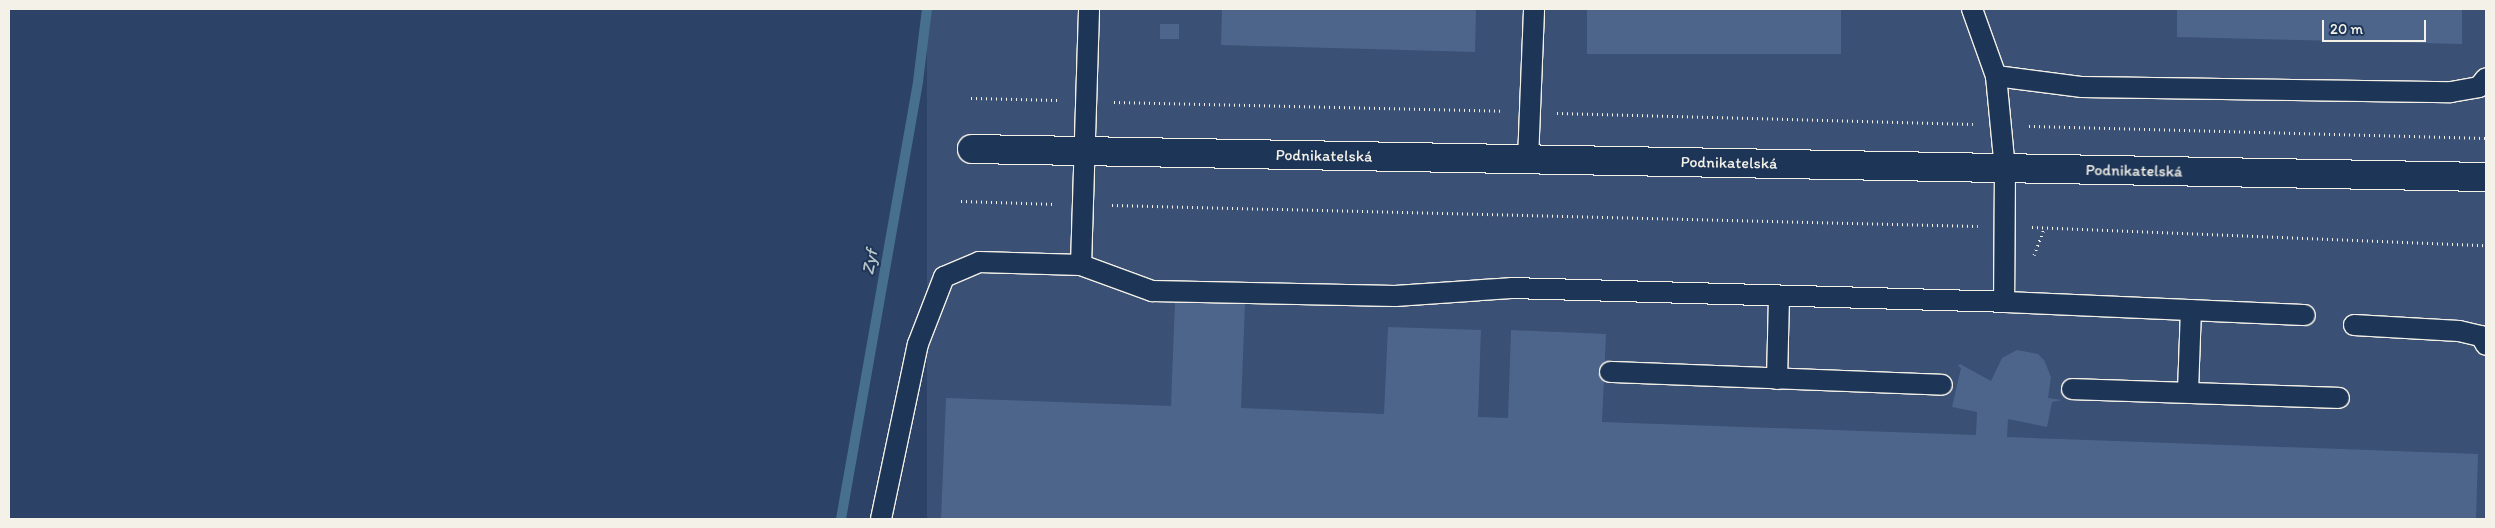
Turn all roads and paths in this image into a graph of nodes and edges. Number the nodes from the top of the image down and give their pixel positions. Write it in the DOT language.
graph roads {
  1 [pos="1089,9"];
  2 [pos="1534,9"];
  3 [pos="1972,9"];
  4 [pos="1996,76"];
  5 [pos="2486,78"];
  6 [pos="971,98"];
  7 [pos="1085,101"];
  8 [pos="1531,112"];
  9 [pos="2001,125"];
  10 [pos="2486,138"];
  11 [pos="972,149"];
  12 [pos="1082,151"];
  13 [pos="1528,160"];
  14 [pos="2005,168"];
  15 [pos="2486,177"];
  16 [pos="961,201"];
  17 [pos="1081,204"];
  18 [pos="2002,227"];
  19 [pos="2486,244"];
  20 [pos="1081,265"];
  21 [pos="1779,296"];
  22 [pos="2004,302"];
  23 [pos="2191,310"];
  24 [pos="2305,315"];
  25 [pos="2354,325"];
  26 [pos="2486,345"];
  27 [pos="1610,372"];
  28 [pos="1777,379"];
  29 [pos="1942,385"];
  30 [pos="2072,388"];
  31 [pos="2188,391"];
  32 [pos="2339,398"];
  33 [pos="881,519"];
  1 -- 7 [label="lane"];
  2 -- 8 [label="lane"];
  3 -- 4 [label="lane"];
  4 -- 5 [label="lane"];
  4 -- 9 [label="lane"];
  6 -- 7 [label="path"];
  7 -- 8 [label="path"];
  7 -- 12 [label="lane"];
  8 -- 9 [label="path"];
  8 -- 13 [label="lane"];
  9 -- 10 [label="path"];
  9 -- 14 [label="lane"];
  11 -- 12 [label="street, Podnikatelská"];
  12 -- 13 [label="street, Podnikatelská"];
  12 -- 17 [label="lane"];
  13 -- 14 [label="street, Podnikatelská"];
  14 -- 15 [label="street, Podnikatelská"];
  14 -- 18 [label="lane"];
  16 -- 17 [label="path"];
  17 -- 18 [label="path"];
  17 -- 20 [label="lane"];
  18 -- 19 [label="path"];
  18 -- 22 [label="lane"];
  20 -- 21 [label="lane"];
  20 -- 33 [label="lane"];
  21 -- 22 [label="lane"];
  21 -- 28 [label="lane"];
  22 -- 23 [label="lane"];
  23 -- 24 [label="lane"];
  23 -- 31 [label="lane"];
  25 -- 26 [label="lane"];
  27 -- 28 [label="lane"];
  28 -- 29 [label="lane"];
  30 -- 31 [label="lane"];
  31 -- 32 [label="lane"];
}
